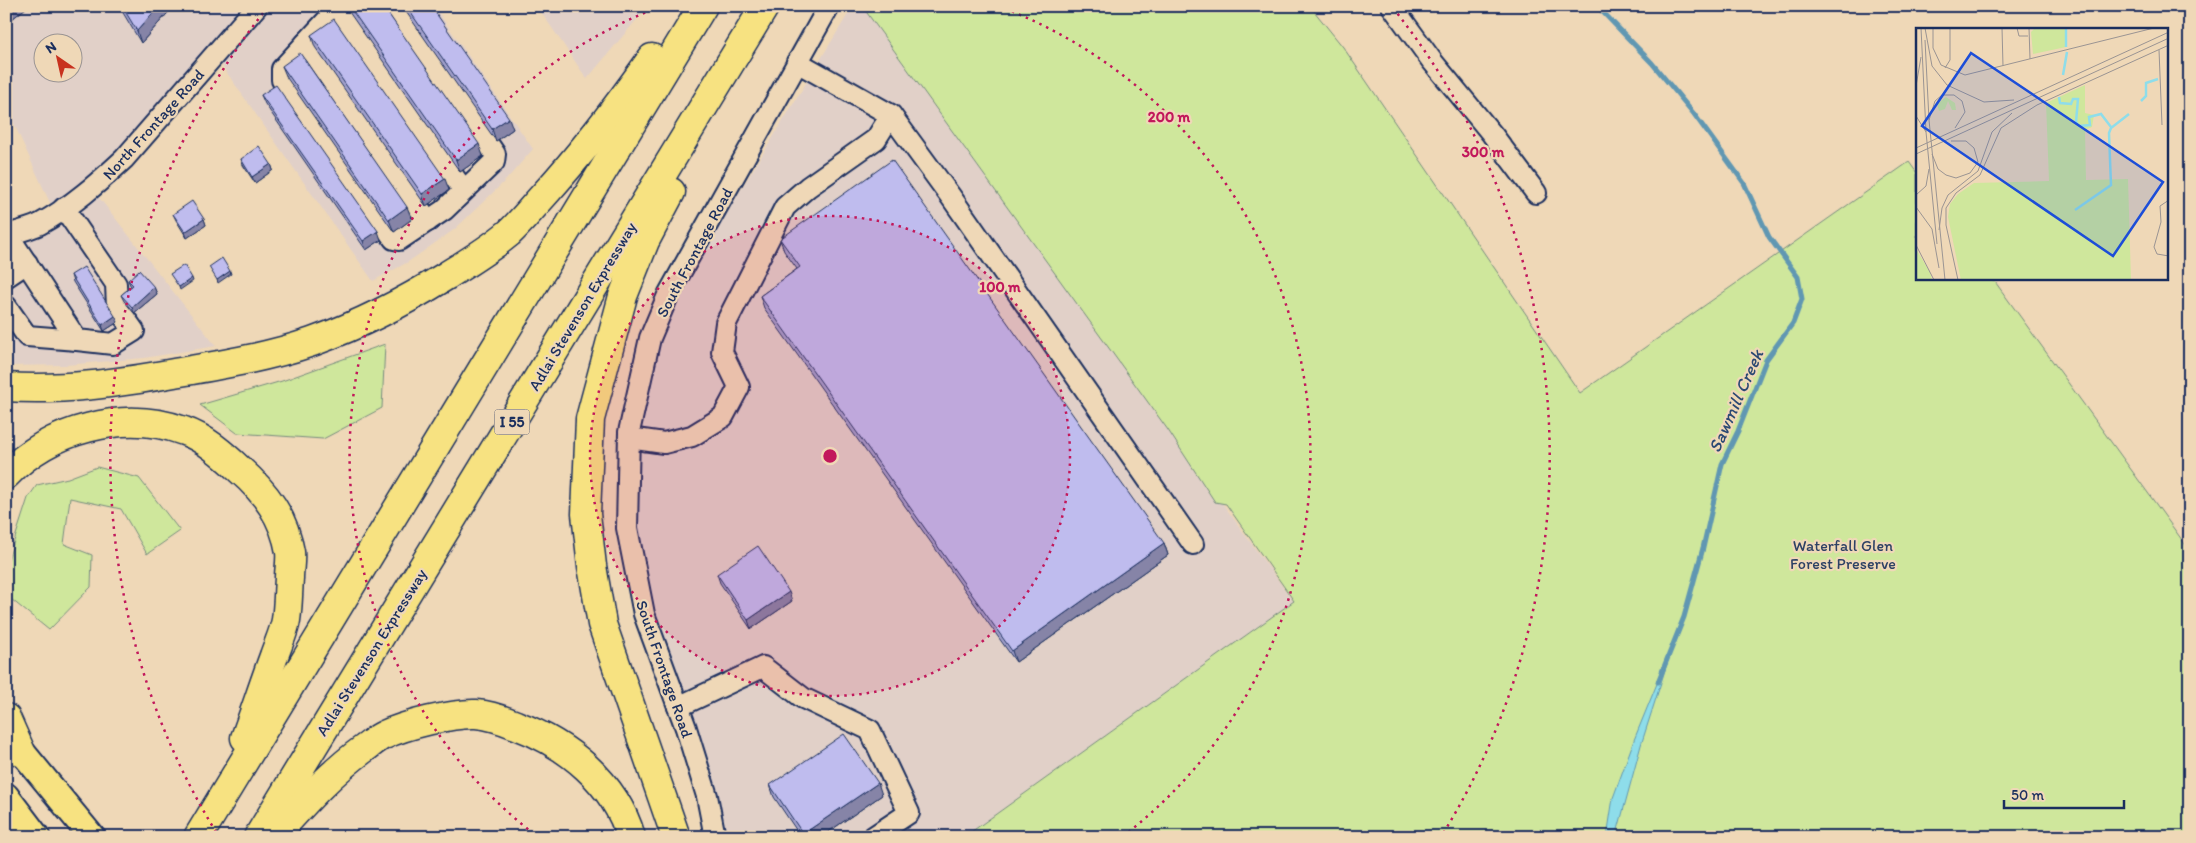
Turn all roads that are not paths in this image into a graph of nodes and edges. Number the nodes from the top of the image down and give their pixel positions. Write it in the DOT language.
graph roads {
  1 [pos="257,6"];
  2 [pos="395,6"];
  3 [pos="690,6"];
  4 [pos="703,6"];
  5 [pos="765,6"];
  6 [pos="769,6"];
  7 [pos="829,6"];
  8 [pos="1392,6"];
  9 [pos="306,43"];
  10 [pos="797,62"];
  11 [pos="891,115"];
  12 [pos="464,191"];
  13 [pos="1536,193"];
  14 [pos="64,208"];
  15 [pos="428,221"];
  16 [pos="7,235"];
  17 [pos="27,263"];
  18 [pos="6,277"];
  19 [pos="6,306"];
  20 [pos="77,340"];
  21 [pos="6,387"];
  22 [pos="629,438"];
  23 [pos="6,475"];
  24 [pos="1193,544"];
  25 [pos="678,707"];
  26 [pos="6,718"];
  27 [pos="14,742"];
  28 [pos="225,794"];
  29 [pos="6,796"];
  30 [pos="6,832"];
  31 [pos="14,837"];
  32 [pos="37,837"];
  33 [pos="92,837"];
  34 [pos="198,837"];
  35 [pos="258,837"];
  36 [pos="272,837"];
  37 [pos="631,837"];
  38 [pos="676,837"];
  39 [pos="715,837"];
  40 [pos="874,837"];
  1 -- 14 [label="street, North Frontage Road"];
  2 -- 12 [label="street"];
  3 -- 21 [label="highway"];
  4 -- 28 [label="highway"];
  5 -- 35 [label="highway, Adlai Stevenson Expressway / I 55"];
  6 -- 38 [label="highway"];
  7 -- 10 [label="street, South Frontage Road"];
  8 -- 13 [label="street"];
  9 -- 12 [label="street"];
  9 -- 15 [label="street"];
  9 -- 15 [label="street"];
  10 -- 11 [label="street"];
  10 -- 22 [label="street, South Frontage Road"];
  11 -- 22 [label="street"];
  11 -- 24 [label="street"];
  12 -- 15 [label="street"];
  14 -- 16 [label="street, North Frontage Road"];
  14 -- 20 [label="street"];
  16 -- 17 [label="street"];
  17 -- 18 [label="street"];
  17 -- 20 [label="street"];
  19 -- 20 [label="street"];
  22 -- 25 [label="street, South Frontage Road"];
  23 -- 28 [label="highway"];
  25 -- 39 [label="street, South Frontage Road"];
  25 -- 40 [label="street"];
  26 -- 27 [label="highway"];
  27 -- 33 [label="main road"];
  28 -- 34 [label="highway"];
  29 -- 32 [label="main road"];
  30 -- 31 [label="highway"];
  36 -- 37 [label="highway"];
}
